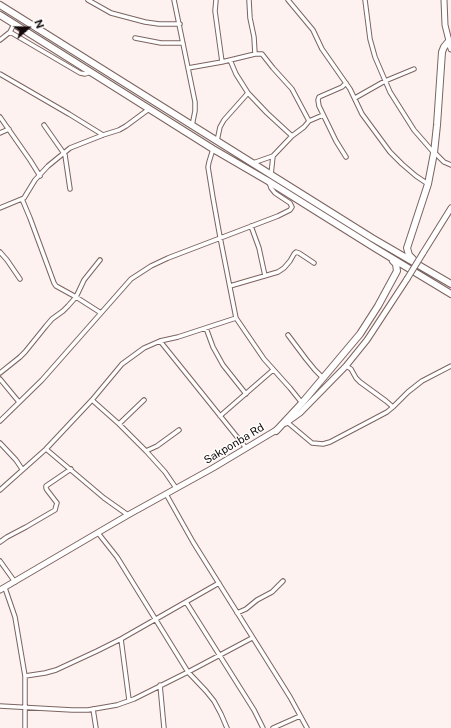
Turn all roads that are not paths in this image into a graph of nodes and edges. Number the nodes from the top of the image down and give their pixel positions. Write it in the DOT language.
graph roads {
  1 [pos="88,0"];
  2 [pos="174,0"];
  3 [pos="216,0"];
  4 [pos="249,0"];
  5 [pos="288,0"];
  6 [pos="365,0"];
  7 [pos="444,0"];
  8 [pos="0,5"];
  9 [pos="0,15"];
  10 [pos="14,24"];
  11 [pos="180,24"];
  12 [pos="10,32"];
  13 [pos="135,38"];
  14 [pos="0,40"];
  15 [pos="450,41"];
  16 [pos="183,43"];
  17 [pos="451,49"];
  18 [pos="256,54"];
  19 [pos="230,60"];
  20 [pos="222,62"];
  21 [pos="188,68"];
  22 [pos="414,69"];
  23 [pos="91,72"];
  24 [pos="0,74"];
  25 [pos="385,82"];
  26 [pos="346,83"];
  27 [pos="137,91"];
  28 [pos="248,92"];
  29 [pos="132,98"];
  30 [pos="354,98"];
  31 [pos="149,109"];
  32 [pos="324,115"];
  33 [pos="0,117"];
  34 [pos="309,121"];
  35 [pos="44,125"];
  36 [pos="192,126"];
  37 [pos="9,129"];
  38 [pos="0,133"];
  39 [pos="103,135"];
  40 [pos="292,136"];
  41 [pos="217,141"];
  42 [pos="213,149"];
  43 [pos="64,153"];
  44 [pos="273,156"];
  45 [pos="433,156"];
  46 [pos="346,157"];
  47 [pos="253,164"];
  48 [pos="451,165"];
  49 [pos="271,175"];
  50 [pos="40,176"];
  51 [pos="268,181"];
  52 [pos="428,184"];
  53 [pos="70,189"];
  54 [pos="22,199"];
  55 [pos="0,208"];
  56 [pos="451,208"];
  57 [pos="251,226"];
  58 [pos="220,237"];
  59 [pos="381,243"];
  60 [pos="375,248"];
  61 [pos="407,248"];
  62 [pos="0,252"];
  63 [pos="100,260"];
  64 [pos="314,262"];
  65 [pos="397,271"];
  66 [pos="265,276"];
  67 [pos="438,276"];
  68 [pos="20,279"];
  69 [pos="451,284"];
  70 [pos="436,285"];
  71 [pos="230,286"];
  72 [pos="451,294"];
  73 [pos="76,297"];
  74 [pos="101,313"];
  75 [pos="236,318"];
  76 [pos="206,328"];
  77 [pos="288,335"];
  78 [pos="160,341"];
  79 [pos="346,366"];
  80 [pos="451,366"];
  81 [pos="274,370"];
  82 [pos="0,373"];
  83 [pos="323,378"];
  84 [pos="0,379"];
  85 [pos="246,394"];
  86 [pos="92,400"];
  87 [pos="144,400"];
  88 [pos="19,402"];
  89 [pos="302,403"];
  90 [pos="393,408"];
  91 [pos="220,416"];
  92 [pos="0,421"];
  93 [pos="287,422"];
  94 [pos="119,424"];
  95 [pos="179,430"];
  96 [pos="276,431"];
  97 [pos="0,443"];
  98 [pos="246,448"];
  99 [pos="46,449"];
  100 [pos="146,451"];
  101 [pos="22,469"];
  102 [pos="70,469"];
  103 [pos="176,488"];
  104 [pos="0,490"];
  105 [pos="166,494"];
  106 [pos="128,515"];
  107 [pos="98,533"];
  108 [pos="0,542"];
  109 [pos="0,561"];
  110 [pos="283,580"];
  111 [pos="16,582"];
  112 [pos="219,584"];
  113 [pos="2,589"];
  114 [pos="186,602"];
  115 [pos="238,613"];
  116 [pos="155,620"];
  117 [pos="252,638"];
  118 [pos="121,639"];
  119 [pos="219,655"];
  120 [pos="188,672"];
  121 [pos="25,676"];
  122 [pos="160,685"];
  123 [pos="129,700"];
  124 [pos="0,706"];
  125 [pos="25,707"];
  126 [pos="93,709"];
  127 [pos="300,716"];
  128 [pos="25,728"];
  129 [pos="96,728"];
  130 [pos="164,728"];
  131 [pos="227,728"];
  132 [pos="263,728"];
  133 [pos="273,728"];
  134 [pos="307,728"];
  1 -- 11 [label="street"];
  2 -- 11 [label="street"];
  3 -- 20 [label="street"];
  4 -- 18 [label="street"];
  5 -- 26 [label="street"];
  6 -- 25 [label="street"];
  7 -- 15 [label="main road"];
  8 -- 27 [label="highway"];
  9 -- 10 [label="highway"];
  10 -- 12 [label="street"];
  10 -- 23 [label="highway"];
  11 -- 16 [label="street"];
  12 -- 14 [label="street"];
  12 -- 23 [label="street"];
  13 -- 16 [label="street"];
  15 -- 17 [label="main road"];
  15 -- 45 [label="highway"];
  16 -- 21 [label="street"];
  18 -- 19 [label="street"];
  18 -- 34 [label="street"];
  19 -- 20 [label="street"];
  19 -- 28 [label="street"];
  20 -- 21 [label="street"];
  21 -- 36 [label="street"];
  22 -- 25 [label="street"];
  23 -- 29 [label="highway"];
  24 -- 39 [label="street"];
  25 -- 30 [label="street"];
  25 -- 45 [label="street"];
  26 -- 30 [label="street"];
  26 -- 32 [label="street"];
  27 -- 29 [label="highway"];
  27 -- 36 [label="highway"];
  28 -- 40 [label="street"];
  28 -- 41 [label="street"];
  29 -- 31 [label="highway"];
  30 -- 52 [label="street"];
  31 -- 39 [label="street"];
  31 -- 42 [label="highway"];
  32 -- 34 [label="street"];
  32 -- 46 [label="street"];
  33 -- 37 [label="street"];
  34 -- 40 [label="street"];
  35 -- 43 [label="street"];
  36 -- 41 [label="highway"];
  37 -- 38 [label="street"];
  37 -- 50 [label="street"];
  39 -- 43 [label="street"];
  40 -- 44 [label="street"];
  41 -- 47 [label="highway"];
  42 -- 51 [label="highway"];
  42 -- 58 [label="street"];
  43 -- 50 [label="street"];
  43 -- 53 [label="street"];
  44 -- 47 [label="street"];
  44 -- 49 [label="street"];
  45 -- 48 [label="street"];
  45 -- 52 [label="highway"];
  47 -- 49 [label="highway"];
  49 -- 59 [label="highway"];
  50 -- 54 [label="street"];
  51 -- 57 [label="street"];
  51 -- 60 [label="highway"];
  52 -- 61 [label="highway"];
  54 -- 55 [label="street"];
  54 -- 73 [label="street"];
  56 -- 79 [label="main road, Sakponba Rd, bridge"];
  57 -- 58 [label="street"];
  57 -- 66 [label="street"];
  58 -- 71 [label="street"];
  58 -- 74 [label="street"];
  59 -- 61 [label="highway"];
  59 -- 67 [label="highway"];
  60 -- 65 [label="highway"];
  60 -- 70 [label="highway"];
  61 -- 67 [label="highway"];
  62 -- 68 [label="street"];
  63 -- 73 [label="street"];
  64 -- 66 [label="street"];
  65 -- 70 [label="highway"];
  65 -- 83 [label="highway"];
  66 -- 71 [label="street"];
  67 -- 69 [label="highway"];
  70 -- 72 [label="highway"];
  71 -- 75 [label="street"];
  73 -- 74 [label="street"];
  73 -- 82 [label="street"];
  74 -- 88 [label="street"];
  75 -- 76 [label="street"];
  75 -- 81 [label="street"];
  76 -- 78 [label="street"];
  76 -- 85 [label="street"];
  77 -- 83 [label="street"];
  78 -- 86 [label="street"];
  78 -- 91 [label="street"];
  79 -- 90 [label="street"];
  79 -- 93 [label="main road, Sakponba Rd"];
  80 -- 90 [label="street"];
  81 -- 85 [label="street"];
  81 -- 89 [label="street"];
  83 -- 89 [label="highway"];
  84 -- 88 [label="street"];
  85 -- 91 [label="street"];
  86 -- 94 [label="street"];
  86 -- 99 [label="street"];
  87 -- 94 [label="street"];
  88 -- 92 [label="street"];
  89 -- 96 [label="highway"];
  90 -- 93 [label="street"];
  91 -- 98 [label="street"];
  93 -- 96 [label="main road, Sakponba Rd"];
  94 -- 100 [label="street"];
  95 -- 100 [label="street"];
  96 -- 98 [label="main road, Sakponba Rd"];
  97 -- 101 [label="street"];
  98 -- 103 [label="main road, Sakponba Rd"];
  99 -- 101 [label="street"];
  99 -- 102 [label="street"];
  100 -- 103 [label="street"];
  101 -- 104 [label="street"];
  102 -- 106 [label="street"];
  102 -- 108 [label="street"];
  103 -- 105 [label="main road, Sakponba Rd"];
  105 -- 106 [label="main road, Sakponba Rd"];
  105 -- 112 [label="street"];
  106 -- 107 [label="main road, Sakponba Rd"];
  107 -- 111 [label="main road, Sakponba Rd"];
  107 -- 116 [label="street"];
  109 -- 111 [label="street"];
  110 -- 115 [label="street"];
  111 -- 113 [label="main road, Sakponba Rd"];
  112 -- 114 [label="street"];
  112 -- 115 [label="street"];
  113 -- 121 [label="street"];
  114 -- 116 [label="street"];
  114 -- 119 [label="street"];
  115 -- 117 [label="street"];
  116 -- 118 [label="street"];
  116 -- 120 [label="street"];
  117 -- 119 [label="street"];
  117 -- 127 [label="street"];
  118 -- 121 [label="street"];
  118 -- 123 [label="street"];
  119 -- 120 [label="street"];
  119 -- 132 [label="street"];
  120 -- 122 [label="street"];
  120 -- 131 [label="street"];
  121 -- 125 [label="street"];
  122 -- 123 [label="street"];
  122 -- 130 [label="street"];
  123 -- 126 [label="street"];
  124 -- 125 [label="street"];
  125 -- 126 [label="street"];
  125 -- 128 [label="street"];
  126 -- 129 [label="street"];
  127 -- 133 [label="street"];
  127 -- 134 [label="street"];
}
